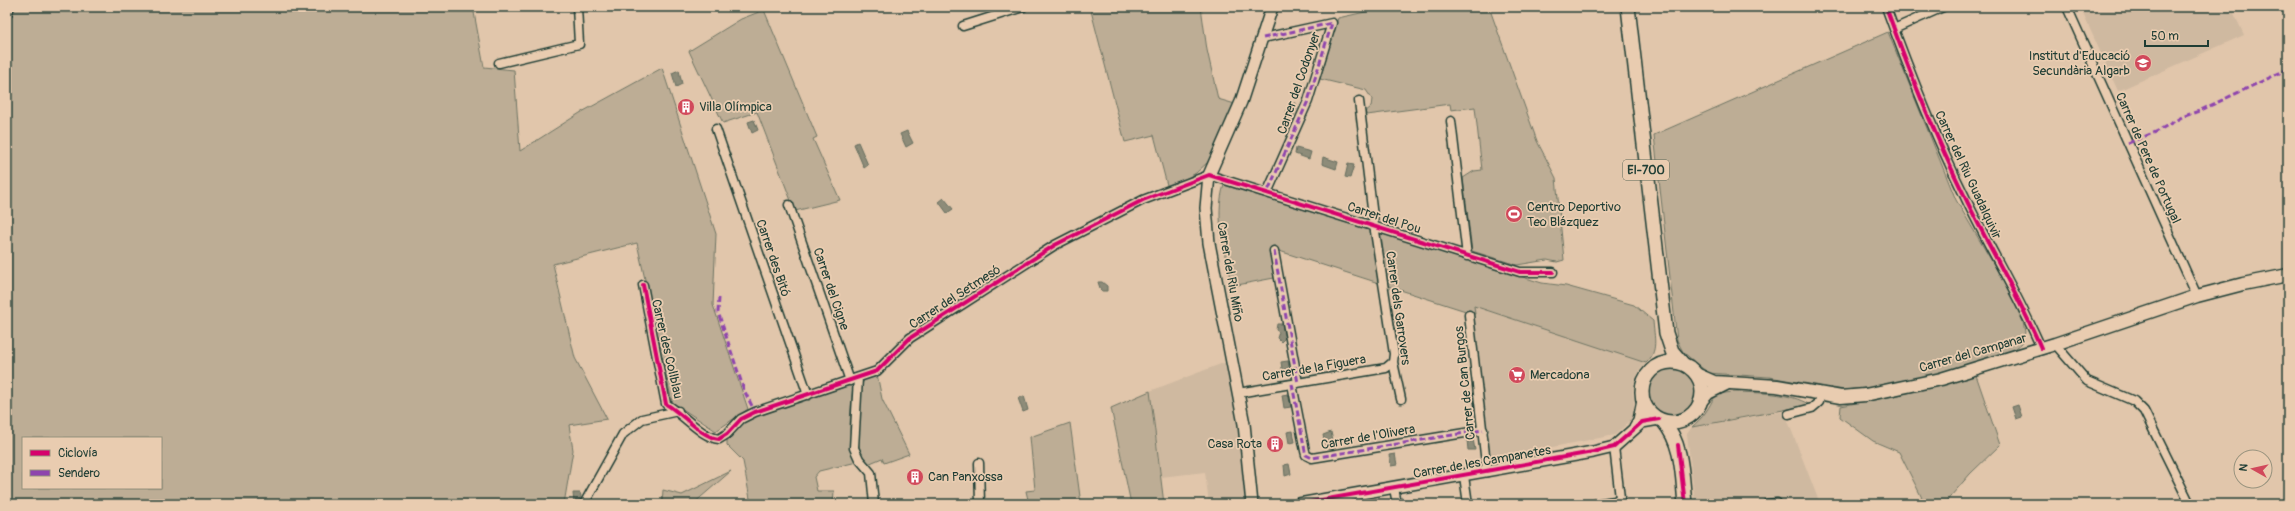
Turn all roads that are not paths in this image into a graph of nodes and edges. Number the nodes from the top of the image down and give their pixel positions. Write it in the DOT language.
graph roads {
  1 [pos="10,7"];
  2 [pos="578,7"];
  3 [pos="1023,7"];
  4 [pos="1272,7"];
  5 [pos="1628,7"];
  6 [pos="1886,7"];
  7 [pos="1943,7"];
  8 [pos="2067,7"];
  9 [pos="7,14"];
  10 [pos="963,26"];
  11 [pos="1894,29"];
  12 [pos="1263,38"];
  13 [pos="499,63"];
  14 [pos="1360,101"];
  15 [pos="1451,121"];
  16 [pos="716,128"];
  17 [pos="1209,175"];
  18 [pos="1267,193"];
  19 [pos="789,205"];
  20 [pos="1374,225"];
  21 [pos="1274,251"];
  22 [pos="1467,256"];
  23 [pos="1553,272"];
  24 [pos="2288,275"];
  25 [pos="643,285"];
  26 [pos="2197,296"];
  27 [pos="1469,315"];
  28 [pos="1666,333"];
  29 [pos="2056,344"];
  30 [pos="2041,348"];
  31 [pos="1393,362"];
  32 [pos="1683,364"];
  33 [pos="1655,367"];
  34 [pos="1696,374"];
  35 [pos="858,378"];
  36 [pos="850,381"];
  37 [pos="1729,383"];
  38 [pos="1295,384"];
  39 [pos="1238,393"];
  40 [pos="808,395"];
  41 [pos="1820,395"];
  42 [pos="1401,399"];
  43 [pos="1643,400"];
  44 [pos="1700,402"];
  45 [pos="678,411"];
  46 [pos="1789,414"];
  47 [pos="1689,416"];
  48 [pos="1661,420"];
  49 [pos="1635,427"];
  50 [pos="1483,430"];
  51 [pos="719,439"];
  52 [pos="1678,445"];
  53 [pos="1614,447"];
  54 [pos="979,463"];
  55 [pos="1487,472"];
  56 [pos="1464,476"];
  57 [pos="1394,488"];
  58 [pos="1347,500"];
  59 [pos="1777,503"];
  60 [pos="584,504"];
  61 [pos="874,504"];
  62 [pos="980,504"];
  63 [pos="1252,504"];
  64 [pos="1299,504"];
  65 [pos="1397,504"];
  66 [pos="1468,504"];
  67 [pos="1595,504"];
  68 [pos="1685,504"];
  69 [pos="1767,504"];
  70 [pos="2190,504"];
  1 -- 9 [label="street"];
  2 -- 13 [label="street"];
  3 -- 10 [label="street"];
  4 -- 12 [label="street, Carrer del Riu Miño"];
  5 -- 28 [label="main road, EI-700"];
  6 -- 11 [label="street, Carrer del Riu Guadalquivir"];
  7 -- 11 [label="street"];
  8 -- 26 [label="street, Carrer de Pere de Portugal"];
  11 -- 30 [label="street, Carrer del Riu Guadalquivir"];
  12 -- 17 [label="street, Carrer del Riu Miño"];
  12 -- 18 [label="street, Carrer del Codonyer"];
  14 -- 20 [label="street, Carrer dels Garrovers"];
  15 -- 22 [label="street"];
  16 -- 40 [label="street, Carrer des Bitó"];
  17 -- 18 [label="street, Carrer del Pou"];
  17 -- 35 [label="street, Carrer del Setmesó"];
  17 -- 39 [label="street, Carrer del Riu Miño"];
  18 -- 20 [label="street, Carrer del Pou"];
  19 -- 36 [label="street, Carrer del Cigne"];
  20 -- 22 [label="street, Carrer del Pou"];
  20 -- 31 [label="street, Carrer dels Garrovers"];
  21 -- 38 [label="street"];
  22 -- 23 [label="street, Carrer del Pou"];
  24 -- 26 [label="main road, Carrer del Campanar"];
  25 -- 45 [label="street, Carrer des Collblau"];
  26 -- 29 [label="main road, Carrer del Campanar"];
  27 -- 50 [label="street, Carrer de Can Burgos"];
  28 -- 32 [label="main road, EI-700"];
  28 -- 33 [label="main road, EI-700"];
  29 -- 30 [label="main road, Carrer del Campanar"];
  29 -- 70 [label="street"];
  30 -- 41 [label="main road, Carrer del Campanar"];
  31 -- 38 [label="street, Carrer de la Figuera"];
  31 -- 42 [label="street, Carrer dels Garrovers"];
  32 -- 33 [label="main road"];
  32 -- 34 [label="main road, EI-700"];
  33 -- 43 [label="main road, EI-700"];
  34 -- 37 [label="main road, Carrer del Campanar"];
  34 -- 44 [label="main road"];
  35 -- 36 [label="street, Carrer del Setmesó"];
  35 -- 61 [label="street"];
  36 -- 40 [label="street, Carrer del Setmesó"];
  37 -- 41 [label="main road, Carrer del Campanar"];
  37 -- 44 [label="main road, Carrer del Campanar"];
  38 -- 39 [label="street, Carrer de la Figuera"];
  38 -- 50 [label="street, Carrer de l'Olivera"];
  39 -- 63 [label="street, Carrer del Riu Miño"];
  40 -- 51 [label="street, Carrer del Setmesó"];
  41 -- 46 [label="street"];
  43 -- 48 [label="main road"];
  43 -- 49 [label="street"];
  44 -- 47 [label="main road"];
  45 -- 51 [label="street, Carrer des Collblau"];
  45 -- 60 [label="street"];
  47 -- 48 [label="main road"];
  47 -- 52 [label="main road"];
  48 -- 49 [label="street"];
  48 -- 52 [label="main road"];
  49 -- 53 [label="street"];
  50 -- 55 [label="street, Carrer de Can Burgos"];
  52 -- 68 [label="main road"];
  53 -- 55 [label="street, Carrer de les Campanetes"];
  53 -- 67 [label="street"];
  54 -- 62 [label="street"];
  55 -- 56 [label="street, Carrer de les Campanetes"];
  56 -- 57 [label="street, Carrer de les Campanetes"];
  56 -- 66 [label="street"];
  57 -- 58 [label="street, Carrer de les Campanetes"];
  57 -- 65 [label="street"];
  58 -- 64 [label="street, Carrer de les Campanetes"];
  59 -- 69 [label="street"];
}
